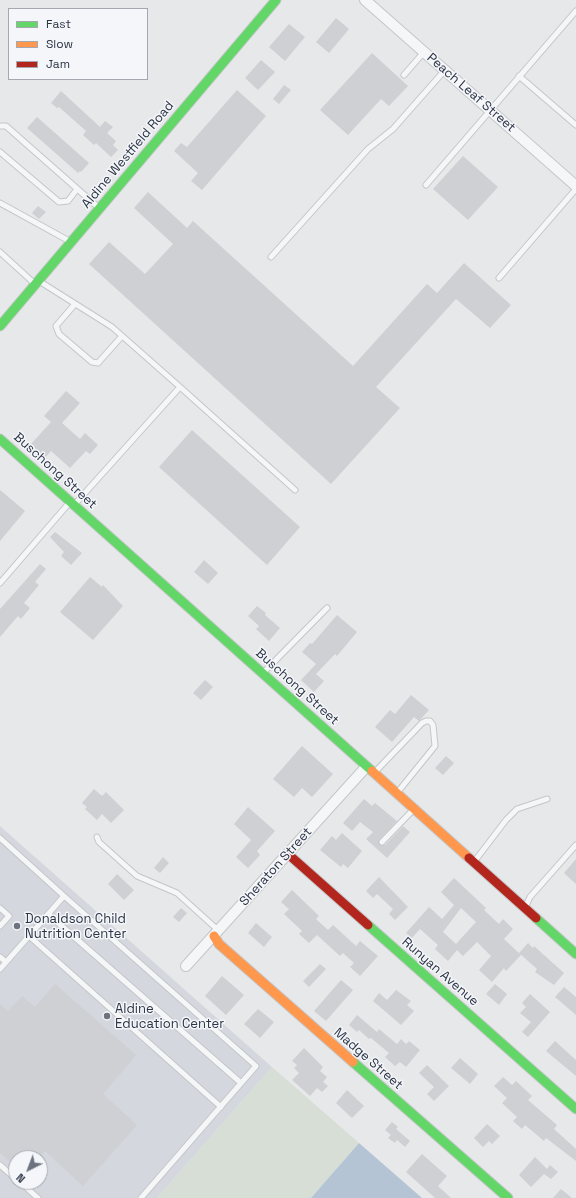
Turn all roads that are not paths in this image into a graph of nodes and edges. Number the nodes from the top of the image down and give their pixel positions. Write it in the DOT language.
graph roads {
  1 [pos="276,0"];
  2 [pos="365,0"];
  3 [pos="576,11"];
  4 [pos="424,52"];
  5 [pos="445,70"];
  6 [pos="404,75"];
  7 [pos="520,76"];
  8 [pos="490,109"];
  9 [pos="576,125"];
  10 [pos="0,126"];
  11 [pos="0,152"];
  12 [pos="426,185"];
  13 [pos="576,186"];
  14 [pos="77,189"];
  15 [pos="576,189"];
  16 [pos="0,203"];
  17 [pos="99,209"];
  18 [pos="71,242"];
  19 [pos="0,252"];
  20 [pos="271,257"];
  21 [pos="499,278"];
  22 [pos="37,282"];
  23 [pos="75,304"];
  24 [pos="0,326"];
  25 [pos="122,336"];
  26 [pos="180,388"];
  27 [pos="0,439"];
  28 [pos="295,490"];
  29 [pos="72,504"];
  30 [pos="0,583"];
  31 [pos="327,608"];
  32 [pos="262,673"];
  33 [pos="370,770"];
  34 [pos="397,794"];
  35 [pos="548,799"];
  36 [pos="414,809"];
  37 [pos="97,837"];
  38 [pos="0,838"];
  39 [pos="382,842"];
  40 [pos="576,846"];
  41 [pos="288,854"];
  42 [pos="473,862"];
  43 [pos="64,896"];
  44 [pos="0,908"];
  45 [pos="525,908"];
  46 [pos="48,914"];
  47 [pos="0,926"];
  48 [pos="216,934"];
  49 [pos="29,936"];
  50 [pos="576,954"];
  51 [pos="0,956"];
  52 [pos="6,962"];
  53 [pos="186,966"];
  54 [pos="0,969"];
  55 [pos="241,1083"];
  56 [pos="221,1107"];
  57 [pos="576,1109"];
  58 [pos="0,1165"];
  59 [pos="8,1172"];
  60 [pos="29,1190"];
  61 [pos="38,1198"];
  62 [pos="141,1198"];
  63 [pos="508,1198"];
  1 -- 17 [label="street, Aldine Westfield Road"];
  2 -- 4 [label="street, Peach Leaf Street"];
  3 -- 7 [label="lane"];
  4 -- 5 [label="street, Peach Leaf Street"];
  4 -- 6 [label="lane"];
  5 -- 8 [label="street, Peach Leaf Street"];
  5 -- 20 [label="lane"];
  7 -- 8 [label="lane"];
  7 -- 9 [label="lane"];
  8 -- 12 [label="lane"];
  8 -- 13 [label="street, Peach Leaf Street"];
  10 -- 14 [label="lane"];
  11 -- 14 [label="lane"];
  14 -- 17 [label="lane"];
  15 -- 21 [label="lane"];
  16 -- 18 [label="lane"];
  17 -- 18 [label="street, Aldine Westfield Road"];
  18 -- 22 [label="street, Aldine Westfield Road"];
  19 -- 22 [label="lane"];
  22 -- 23 [label="lane"];
  22 -- 24 [label="street, Aldine Westfield Road"];
  23 -- 25 [label="lane"];
  23 -- 25 [label="lane"];
  25 -- 26 [label="lane"];
  26 -- 28 [label="lane"];
  26 -- 29 [label="lane"];
  27 -- 29 [label="street, Buschong Street"];
  29 -- 30 [label="lane"];
  29 -- 32 [label="street, Buschong Street"];
  31 -- 32 [label="lane"];
  32 -- 33 [label="street, Buschong Street"];
  33 -- 34 [label="street, Buschong Street"];
  33 -- 34 [label="lane"];
  33 -- 41 [label="street, Sheraton Street"];
  34 -- 36 [label="street, Buschong Street"];
  35 -- 42 [label="lane"];
  36 -- 39 [label="lane"];
  36 -- 42 [label="street, Buschong Street"];
  37 -- 48 [label="lane"];
  38 -- 43 [label="lane"];
  40 -- 45 [label="lane"];
  41 -- 48 [label="street, Sheraton Street"];
  41 -- 57 [label="street, Runyan Avenue"];
  42 -- 45 [label="street, Buschong Street"];
  43 -- 46 [label="lane"];
  43 -- 55 [label="lane"];
  44 -- 47 [label="lane"];
  45 -- 50 [label="street, Buschong Street"];
  46 -- 49 [label="lane"];
  46 -- 55 [label="lane"];
  48 -- 53 [label="street, Sheraton Street"];
  48 -- 63 [label="street, Madge Street"];
  49 -- 52 [label="lane"];
  49 -- 56 [label="lane"];
  51 -- 52 [label="lane"];
  52 -- 54 [label="lane"];
  55 -- 56 [label="lane"];
  56 -- 62 [label="lane"];
  58 -- 59 [label="lane"];
  60 -- 61 [label="lane"];
}
